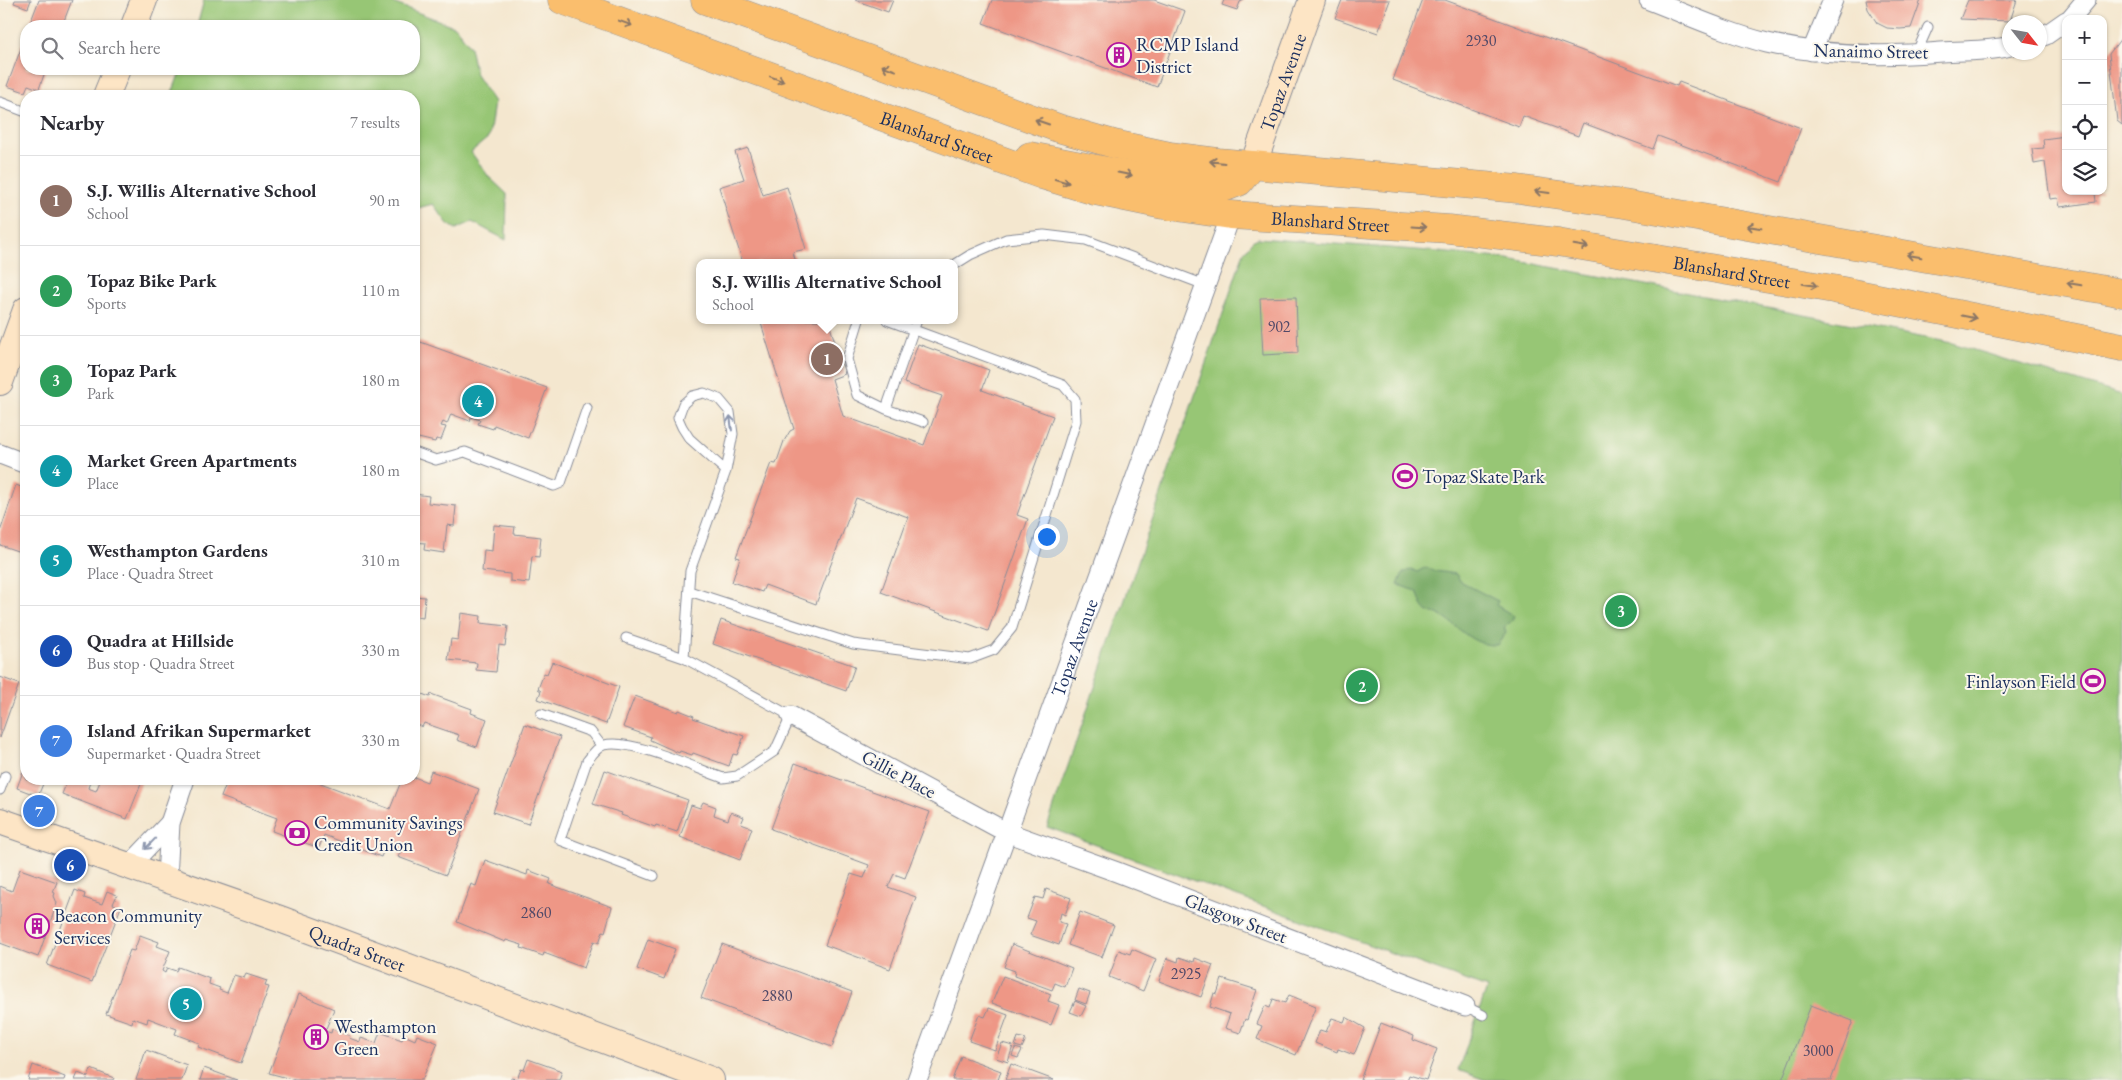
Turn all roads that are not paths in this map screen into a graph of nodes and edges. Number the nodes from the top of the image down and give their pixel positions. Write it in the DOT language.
graph roads {
  1 [pos="144,0"];
  2 [pos="562,0"];
  3 [pos="705,0"];
  4 [pos="1312,0"];
  5 [pos="1650,0"];
  6 [pos="1834,0"];
  7 [pos="2086,0"];
  8 [pos="2073,15"];
  9 [pos="136,20"];
  10 [pos="2062,25"];
  11 [pos="1928,27"];
  12 [pos="2047,34"];
  13 [pos="2002,47"];
  14 [pos="1812,51"];
  15 [pos="1916,54"];
  16 [pos="115,75"];
  17 [pos="108,90"];
  18 [pos="0,102"];
  19 [pos="20,110"];
  20 [pos="957,144"];
  21 [pos="1253,166"];
  22 [pos="1231,215"];
  23 [pos="958,262"];
  24 [pos="1205,285"];
  25 [pos="2122,293"];
  26 [pos="858,324"];
  27 [pos="897,324"];
  28 [pos="915,324"];
  29 [pos="20,327"];
  30 [pos="913,330"];
  31 [pos="2122,347"];
  32 [pos="0,382"];
  33 [pos="587,408"];
  34 [pos="886,409"];
  35 [pos="923,422"];
  36 [pos="0,454"];
  37 [pos="420,454"];
  38 [pos="20,462"];
  39 [pos="726,471"];
  40 [pos="689,591"];
  41 [pos="626,638"];
  42 [pos="684,658"];
  43 [pos="540,714"];
  44 [pos="791,716"];
  45 [pos="601,745"];
  46 [pos="5,776"];
  47 [pos="183,785"];
  48 [pos="0,790"];
  49 [pos="0,821"];
  50 [pos="170,823"];
  51 [pos="1006,832"];
  52 [pos="130,865"];
  53 [pos="654,876"];
  54 [pos="167,879"];
  55 [pos="1465,1006"];
  56 [pos="1483,1015"];
  57 [pos="711,1080"];
  58 [pos="917,1080"];
  1 -- 9 [label="main road"];
  2 -- 20 [label="main road, Blanshard Street, one-way"];
  21 -- 3 [label="main road, one-way"];
  4 -- 21 [label="main road, Topaz Avenue"];
  5 -- 14 [label="street, Nanaimo Street"];
  6 -- 14 [label="street"];
  7 -- 8 [label="street"];
  10 -- 12 [label="street"];
  11 -- 15 [label="lane"];
  13 -- 15 [label="street, Nanaimo Street"];
  14 -- 15 [label="street, Nanaimo Street"];
  16 -- 17 [label="main road"];
  18 -- 19 [label="lane"];
  20 -- 21 [label="main road, one-way"];
  20 -- 22 [label="main road, Blanshard Street, one-way"];
  25 -- 21 [label="main road, one-way"];
  22 -- 24 [label="street, Topaz Avenue"];
  22 -- 31 [label="main road, Blanshard Street, one-way"];
  23 -- 24 [label="lane"];
  24 -- 51 [label="street, Topaz Avenue"];
  26 -- 34 [label="lane"];
  27 -- 30 [label="lane"];
  28 -- 30 [label="lane"];
  29 -- 32 [label="main road"];
  30 -- 34 [label="lane"];
  30 -- 40 [label="lane"];
  33 -- 37 [label="lane"];
  34 -- 35 [label="lane"];
  36 -- 38 [label="street"];
  39 -- 39 [label="lane, one-way"];
  39 -- 40 [label="lane"];
  40 -- 42 [label="lane"];
  41 -- 42 [label="lane"];
  42 -- 44 [label="lane"];
  43 -- 45 [label="lane"];
  44 -- 45 [label="lane"];
  44 -- 51 [label="street, Gillie Place"];
  45 -- 53 [label="lane"];
  46 -- 48 [label="lane"];
  47 -- 50 [label="street"];
  49 -- 52 [label="main road, Quadra Street"];
  50 -- 52 [label="street, one-way"];
  50 -- 54 [label="street"];
  51 -- 55 [label="street, Glasgow Street"];
  51 -- 58 [label="street, Topaz Avenue"];
  52 -- 54 [label="main road, Quadra Street"];
  54 -- 57 [label="main road, Quadra Street"];
  55 -- 56 [label="lane"];
}
